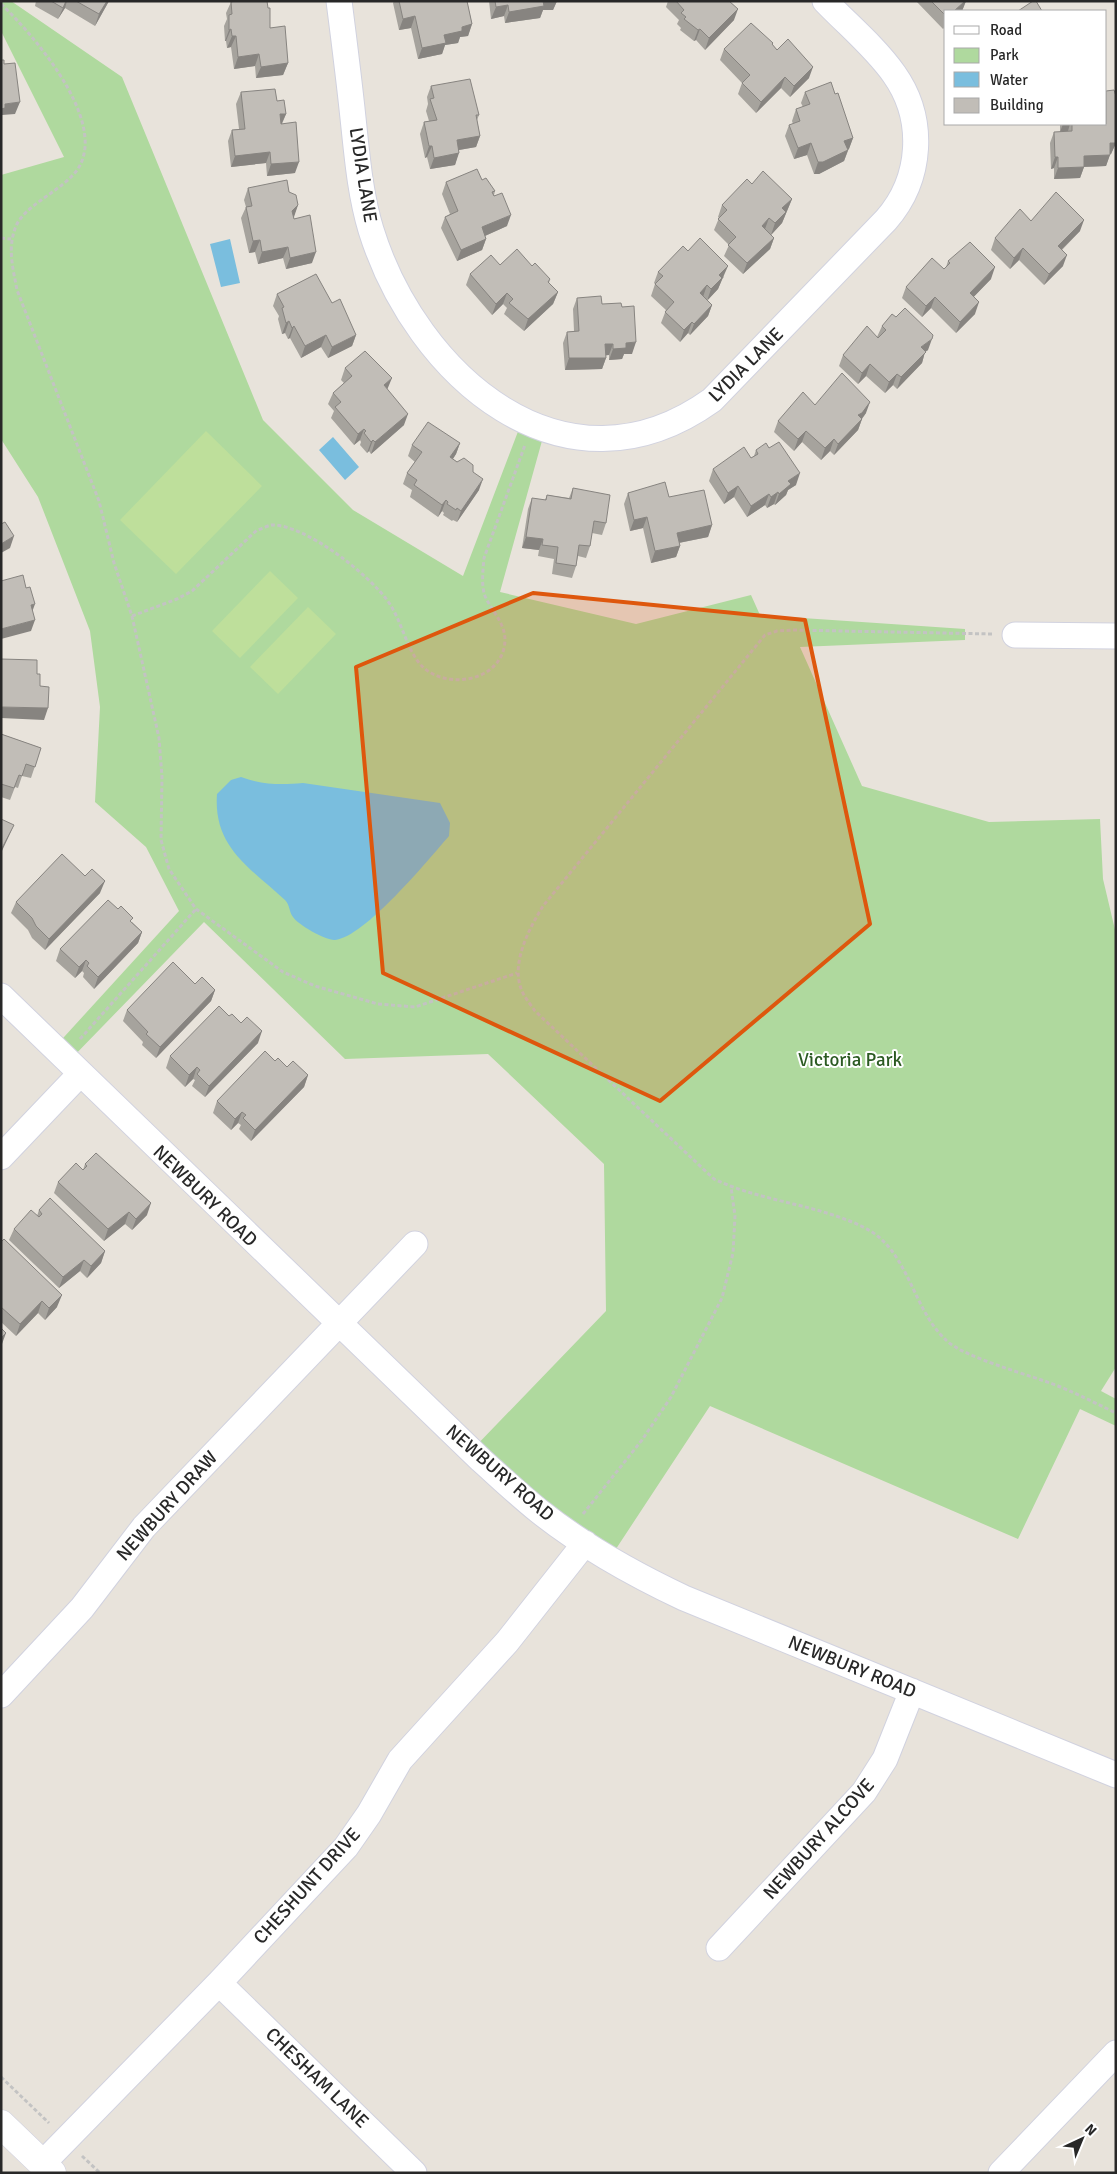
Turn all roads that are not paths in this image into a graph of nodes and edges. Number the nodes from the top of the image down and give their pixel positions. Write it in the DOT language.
graph roads {
  1 [pos="339,1"];
  2 [pos="825,1"];
  3 [pos="1015,635"];
  4 [pos="1116,636"];
  5 [pos="1,996"];
  6 [pos="80,1074"];
  7 [pos="1,1157"];
  8 [pos="415,1244"];
  9 [pos="339,1324"];
  10 [pos="577,1537"];
  11 [pos="912,1692"];
  12 [pos="1,1694"];
  13 [pos="1116,1775"];
  14 [pos="719,1948"];
  15 [pos="219,1983"];
  16 [pos="1116,2053"];
  17 [pos="1,2124"];
  18 [pos="47,2168"];
  19 [pos="414,2173"];
  20 [pos="1001,2173"];
  1 -- 2 [label="street, LYDIA LANE"];
  3 -- 4 [label="street"];
  5 -- 6 [label="street, NEWBURY ROAD"];
  6 -- 7 [label="street"];
  6 -- 9 [label="street, NEWBURY ROAD"];
  8 -- 9 [label="street, NEWBURY DRAW"];
  9 -- 10 [label="street, NEWBURY ROAD"];
  9 -- 12 [label="street, NEWBURY DRAW"];
  10 -- 11 [label="street, NEWBURY ROAD"];
  10 -- 15 [label="street, CHESHUNT DRIVE"];
  11 -- 13 [label="street, NEWBURY ROAD"];
  11 -- 14 [label="street, NEWBURY ALCOVE"];
  15 -- 18 [label="street, CHESHUNT DRIVE"];
  15 -- 19 [label="street, CHESHAM LANE"];
  16 -- 20 [label="street"];
  17 -- 18 [label="main road"];
}
